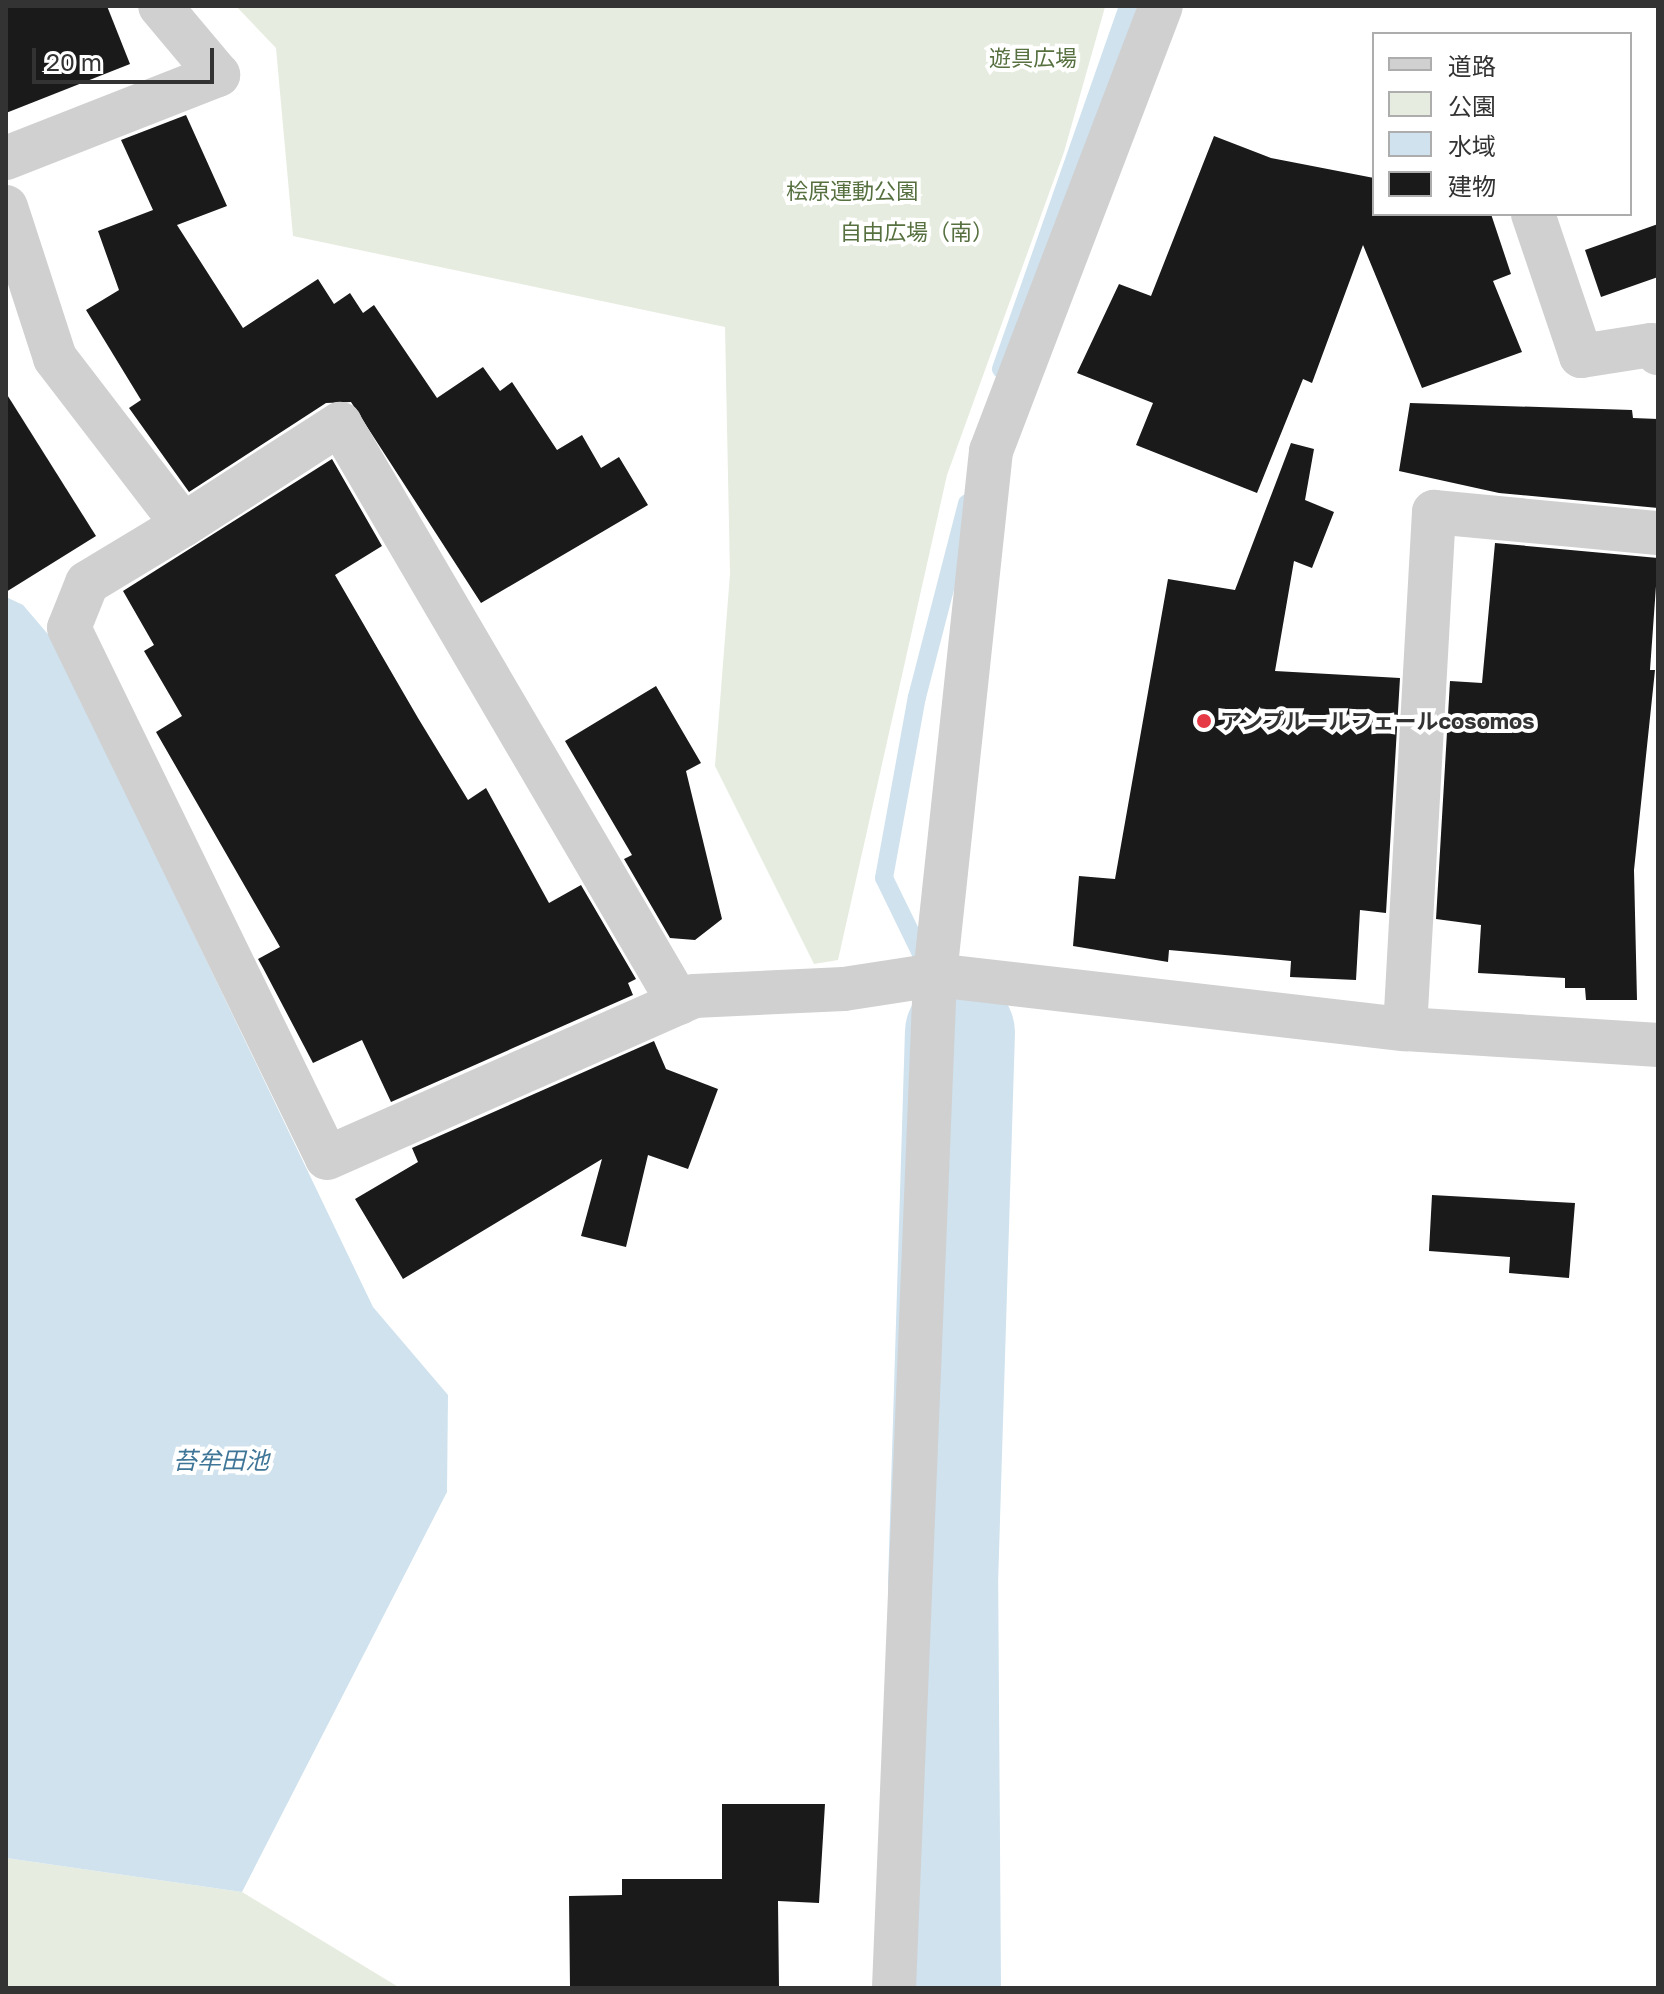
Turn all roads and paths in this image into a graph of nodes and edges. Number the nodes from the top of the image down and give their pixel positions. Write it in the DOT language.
graph roads {
  1 [pos="160,6"];
  2 [pos="1161,6"];
  3 [pos="6,158"];
  4 [pos="6,207"];
  5 [pos="1534,216"];
  6 [pos="1658,353"];
  7 [pos="183,525"];
  8 [pos="1658,533"];
  9 [pos="935,975"];
  10 [pos="679,1003"];
  11 [pos="1405,1029"];
  12 [pos="1658,1045"];
  13 [pos="894,1988"];
  1 -- 3 [label="street"];
  2 -- 9 [label="street"];
  4 -- 7 [label="street"];
  5 -- 6 [label="street"];
  7 -- 10 [label="street"];
  7 -- 10 [label="street"];
  8 -- 11 [label="street"];
  9 -- 10 [label="street"];
  9 -- 11 [label="street"];
  9 -- 13 [label="street"];
  11 -- 12 [label="street"];
}
